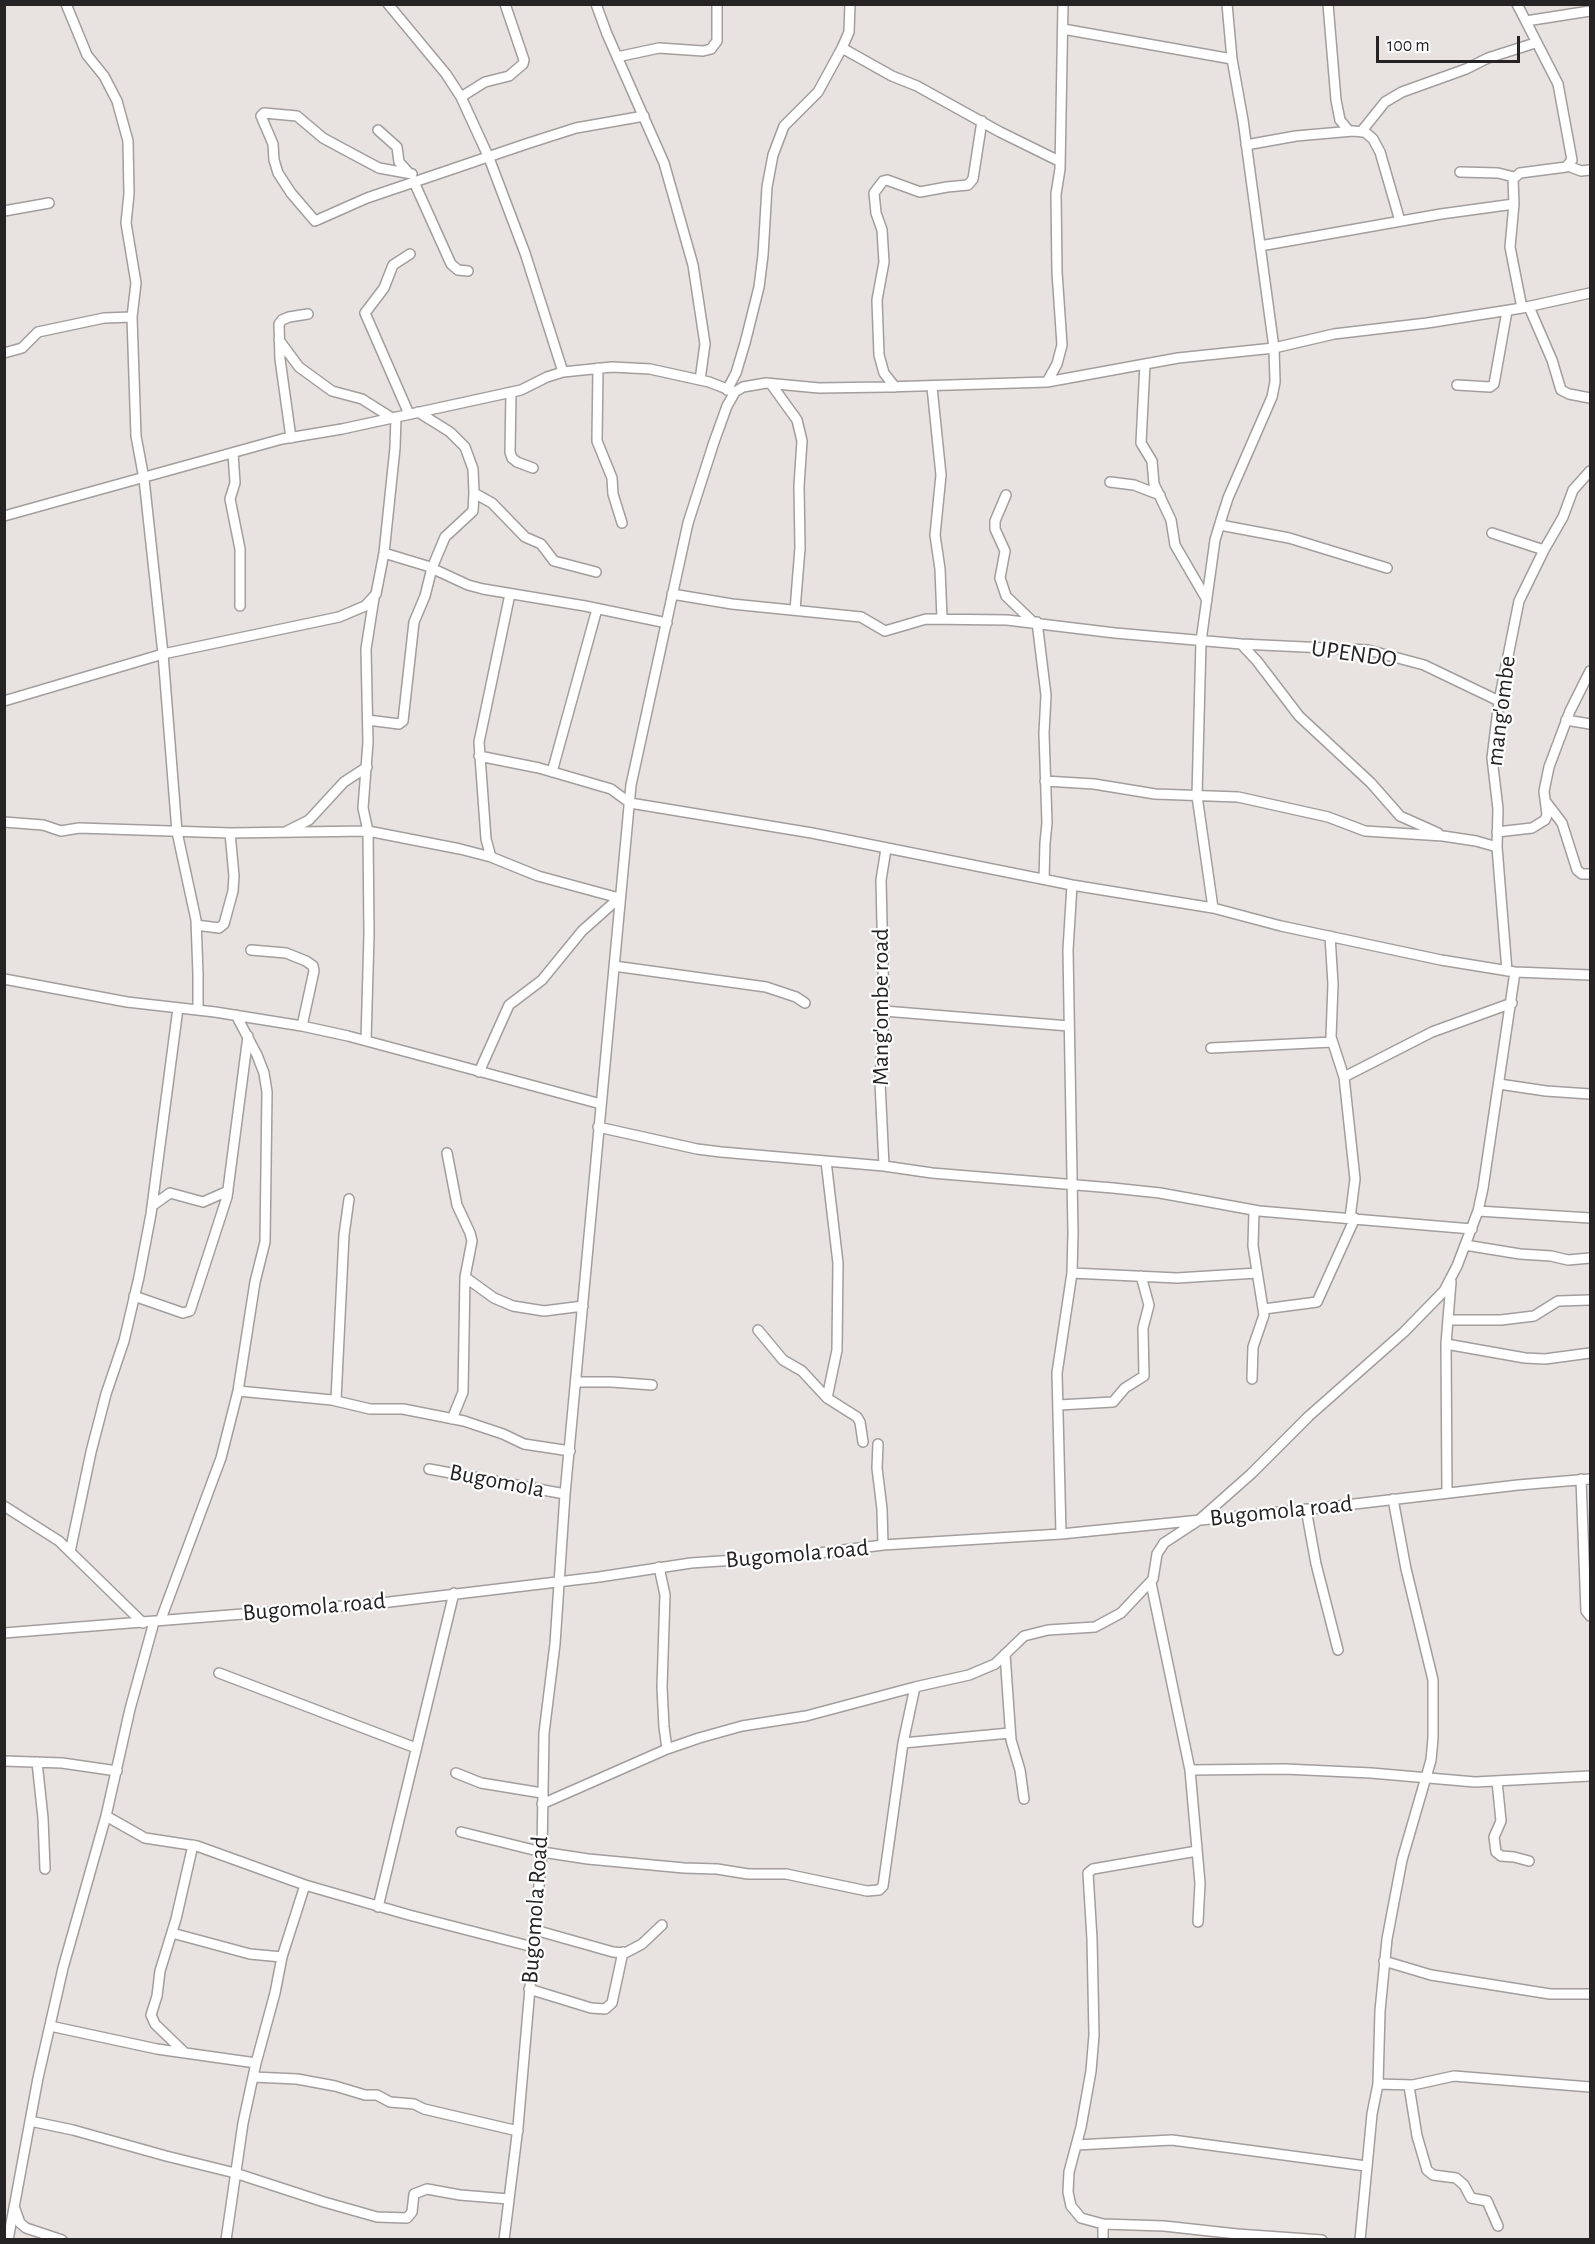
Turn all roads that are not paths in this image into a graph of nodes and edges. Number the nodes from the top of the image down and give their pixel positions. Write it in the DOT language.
graph roads {
  1 [pos="66,4"];
  2 [pos="388,4"];
  3 [pos="505,4"];
  4 [pos="596,4"];
  5 [pos="717,4"];
  6 [pos="850,4"];
  7 [pos="1063,4"];
  8 [pos="1227,4"];
  9 [pos="1328,4"];
  10 [pos="1518,4"];
  11 [pos="1590,11"];
  12 [pos="1526,21"];
  13 [pos="1063,29"];
  14 [pos="1535,43"];
  15 [pos="842,48"];
  16 [pos="617,57"];
  17 [pos="1232,59"];
  18 [pos="461,97"];
  19 [pos="644,116"];
  20 [pos="982,121"];
  21 [pos="378,130"];
  22 [pos="1349,131"];
  23 [pos="1361,132"];
  24 [pos="1246,145"];
  25 [pos="489,158"];
  26 [pos="1059,161"];
  27 [pos="1568,166"];
  28 [pos="1590,170"];
  29 [pos="1460,172"];
  30 [pos="1514,177"];
  31 [pos="416,179"];
  32 [pos="49,203"];
  33 [pos="1514,204"];
  34 [pos="4,211"];
  35 [pos="1400,221"];
  36 [pos="1260,246"];
  37 [pos="410,254"];
  38 [pos="468,271"];
  39 [pos="1590,293"];
  40 [pos="1526,308"];
  41 [pos="1507,311"];
  42 [pos="308,315"];
  43 [pos="132,317"];
  44 [pos="279,339"];
  45 [pos="1274,348"];
  46 [pos="4,353"];
  47 [pos="1145,364"];
  48 [pos="598,368"];
  49 [pos="564,372"];
  50 [pos="700,380"];
  51 [pos="1047,382"];
  52 [pos="771,384"];
  53 [pos="1457,385"];
  54 [pos="895,387"];
  55 [pos="932,387"];
  56 [pos="731,391"];
  57 [pos="511,392"];
  58 [pos="1590,398"];
  59 [pos="413,413"];
  60 [pos="394,417"];
  61 [pos="291,438"];
  62 [pos="233,453"];
  63 [pos="533,468"];
  64 [pos="1590,471"];
  65 [pos="144,479"];
  66 [pos="1110,482"];
  67 [pos="474,493"];
  68 [pos="1006,495"];
  69 [pos="1160,495"];
  70 [pos="4,516"];
  71 [pos="622,523"];
  72 [pos="1220,525"];
  73 [pos="1492,533"];
  74 [pos="1544,550"];
  75 [pos="384,553"];
  76 [pos="432,568"];
  77 [pos="1387,568"];
  78 [pos="596,572"];
  79 [pos="510,594"];
  80 [pos="672,594"];
  81 [pos="374,598"];
  82 [pos="1207,600"];
  83 [pos="240,606"];
  84 [pos="597,609"];
  85 [pos="795,610"];
  86 [pos="942,618"];
  87 [pos="1034,622"];
  88 [pos="667,623"];
  89 [pos="1201,641"];
  90 [pos="1241,644"];
  91 [pos="164,654"];
  92 [pos="1590,671"];
  93 [pos="4,701"];
  94 [pos="1499,701"];
  95 [pos="368,720"];
  96 [pos="1566,720"];
  97 [pos="1590,724"];
  98 [pos="478,756"];
  99 [pos="367,767"];
  100 [pos="552,772"];
  101 [pos="1045,781"];
  102 [pos="1197,796"];
  103 [pos="1545,800"];
  104 [pos="630,803"];
  105 [pos="4,822"];
  106 [pos="368,831"];
  107 [pos="177,832"];
  108 [pos="1497,832"];
  109 [pos="230,833"];
  110 [pos="282,833"];
  111 [pos="1443,836"];
  112 [pos="1497,847"];
  113 [pos="886,849"];
  114 [pos="490,857"];
  115 [pos="1590,873"];
  116 [pos="1044,879"];
  117 [pos="1072,885"];
  118 [pos="619,898"];
  119 [pos="1214,908"];
  120 [pos="196,925"];
  121 [pos="1330,936"];
  122 [pos="251,950"];
  123 [pos="614,966"];
  124 [pos="1511,971"];
  125 [pos="1590,975"];
  126 [pos="4,979"];
  127 [pos="1512,1003"];
  128 [pos="805,1004"];
  129 [pos="178,1008"];
  130 [pos="198,1010"];
  131 [pos="884,1011"];
  132 [pos="236,1015"];
  133 [pos="302,1026"];
  134 [pos="1069,1026"];
  135 [pos="248,1036"];
  136 [pos="366,1041"];
  137 [pos="1332,1042"];
  138 [pos="1211,1048"];
  139 [pos="479,1072"];
  140 [pos="1344,1077"];
  141 [pos="1499,1084"];
  142 [pos="1590,1094"];
  143 [pos="601,1104"];
  144 [pos="598,1127"];
  145 [pos="447,1153"];
  146 [pos="826,1161"];
  147 [pos="884,1166"];
  148 [pos="1072,1185"];
  149 [pos="228,1191"];
  150 [pos="349,1199"];
  151 [pos="152,1206"];
  152 [pos="1254,1211"];
  153 [pos="1478,1211"];
  154 [pos="1352,1218"];
  155 [pos="1590,1218"];
  156 [pos="1472,1229"];
  157 [pos="1465,1245"];
  158 [pos="1590,1258"];
  159 [pos="1072,1273"];
  160 [pos="1257,1273"];
  161 [pos="1141,1276"];
  162 [pos="465,1277"];
  163 [pos="1451,1278"];
  164 [pos="135,1296"];
  165 [pos="1590,1300"];
  166 [pos="583,1306"];
  167 [pos="1264,1309"];
  168 [pos="1448,1320"];
  169 [pos="758,1330"];
  170 [pos="1446,1344"];
  171 [pos="1590,1353"];
  172 [pos="1252,1379"];
  173 [pos="576,1382"];
  174 [pos="652,1385"];
  175 [pos="238,1391"];
  176 [pos="827,1398"];
  177 [pos="336,1400"];
  178 [pos="1059,1405"];
  179 [pos="452,1419"];
  180 [pos="863,1442"];
  181 [pos="878,1444"];
  182 [pos="570,1451"];
  183 [pos="429,1469"];
  184 [pos="1586,1479"];
  185 [pos="1447,1492"];
  186 [pos="565,1494"];
  187 [pos="1394,1499"];
  188 [pos="4,1506"];
  189 [pos="1306,1509"];
  190 [pos="1199,1520"];
  191 [pos="1061,1533"];
  192 [pos="884,1545"];
  193 [pos="70,1552"];
  194 [pos="659,1567"];
  195 [pos="560,1581"];
  196 [pos="1151,1583"];
  197 [pos="454,1593"];
  198 [pos="1590,1616"];
  199 [pos="157,1621"];
  200 [pos="143,1623"];
  201 [pos="4,1633"];
  202 [pos="1338,1650"];
  203 [pos="1005,1654"];
  204 [pos="219,1673"];
  205 [pos="915,1687"];
  206 [pos="1010,1733"];
  207 [pos="903,1743"];
  208 [pos="416,1748"];
  209 [pos="667,1749"];
  210 [pos="4,1761"];
  211 [pos="37,1762"];
  212 [pos="1190,1770"];
  213 [pos="117,1771"];
  214 [pos="456,1773"];
  215 [pos="1590,1776"];
  216 [pos="1427,1778"];
  217 [pos="1497,1781"];
  218 [pos="542,1793"];
  219 [pos="1024,1799"];
  220 [pos="542,1804"];
  221 [pos="106,1816"];
  222 [pos="461,1832"];
  223 [pos="193,1845"];
  224 [pos="1197,1851"];
  225 [pos="542,1852"];
  226 [pos="1529,1862"];
  227 [pos="45,1869"];
  228 [pos="305,1885"];
  229 [pos="378,1907"];
  230 [pos="1198,1922"];
  231 [pos="662,1925"];
  232 [pos="535,1930"];
  233 [pos="172,1933"];
  234 [pos="533,1947"];
  235 [pos="623,1952"];
  236 [pos="282,1957"];
  237 [pos="1384,1961"];
  238 [pos="529,1989"];
  239 [pos="1590,1994"];
  240 [pos="50,2026"];
  241 [pos="184,2052"];
  242 [pos="256,2063"];
  243 [pos="253,2077"];
  244 [pos="1378,2084"];
  245 [pos="1409,2085"];
  246 [pos="1590,2087"];
  247 [pos="30,2121"];
  248 [pos="518,2131"];
  249 [pos="1076,2145"];
  250 [pos="1366,2166"];
  251 [pos="235,2173"];
  252 [pos="4,2195"];
  253 [pos="509,2199"];
  254 [pos="15,2202"];
  255 [pos="1103,2224"];
  256 [pos="1498,2226"];
  257 [pos="8,2240"];
  258 [pos="62,2240"];
  259 [pos="226,2240"];
  260 [pos="504,2240"];
  261 [pos="1103,2240"];
  262 [pos="1322,2240"];
  263 [pos="1360,2240"];
  1 -- 43 [label="street"];
  2 -- 18 [label="street"];
  3 -- 18 [label="street"];
  4 -- 16 [label="street"];
  5 -- 16 [label="street"];
  6 -- 15 [label="street, Bugomola Road"];
  7 -- 13 [label="street"];
  8 -- 17 [label="street"];
  9 -- 22 [label="street"];
  10 -- 12 [label="street"];
  11 -- 12 [label="street"];
  12 -- 14 [label="street"];
  13 -- 17 [label="street"];
  13 -- 26 [label="street"];
  14 -- 23 [label="street"];
  14 -- 27 [label="street"];
  15 -- 20 [label="street"];
  15 -- 56 [label="street, Bugomola Road"];
  16 -- 19 [label="street"];
  17 -- 24 [label="street"];
  18 -- 25 [label="street"];
  19 -- 25 [label="street"];
  19 -- 50 [label="street"];
  20 -- 26 [label="street"];
  20 -- 54 [label="street"];
  21 -- 31 [label="street"];
  22 -- 23 [label="street"];
  22 -- 24 [label="street"];
  23 -- 35 [label="street"];
  24 -- 36 [label="street"];
  25 -- 31 [label="street"];
  25 -- 49 [label="street"];
  26 -- 51 [label="street"];
  27 -- 28 [label="street"];
  27 -- 30 [label="street"];
  29 -- 30 [label="street"];
  30 -- 33 [label="street"];
  31 -- 31 [label="street"];
  31 -- 38 [label="street"];
  32 -- 34 [label="street"];
  33 -- 35 [label="street"];
  33 -- 40 [label="street"];
  35 -- 36 [label="street"];
  36 -- 45 [label="street"];
  37 -- 59 [label="street"];
  39 -- 40 [label="street"];
  40 -- 41 [label="street"];
  40 -- 58 [label="street"];
  41 -- 45 [label="street"];
  41 -- 53 [label="street"];
  42 -- 44 [label="street"];
  43 -- 46 [label="street"];
  43 -- 65 [label="street"];
  44 -- 60 [label="street"];
  44 -- 61 [label="street"];
  45 -- 47 [label="street"];
  45 -- 72 [label="street"];
  47 -- 51 [label="street"];
  47 -- 69 [label="street"];
  48 -- 49 [label="street"];
  48 -- 50 [label="street"];
  48 -- 71 [label="street"];
  49 -- 57 [label="street"];
  50 -- 56 [label="street"];
  51 -- 55 [label="street"];
  52 -- 54 [label="street"];
  52 -- 56 [label="street"];
  52 -- 85 [label="street"];
  54 -- 55 [label="street"];
  55 -- 86 [label="street"];
  56 -- 80 [label="street, Bugomola Road"];
  57 -- 59 [label="street"];
  57 -- 63 [label="street"];
  59 -- 60 [label="street"];
  59 -- 67 [label="street"];
  60 -- 61 [label="street"];
  60 -- 75 [label="street"];
  61 -- 62 [label="street"];
  62 -- 65 [label="street"];
  62 -- 83 [label="street"];
  64 -- 74 [label="street, mang'ombe"];
  65 -- 70 [label="street"];
  65 -- 91 [label="street"];
  66 -- 69 [label="street"];
  67 -- 76 [label="street"];
  67 -- 78 [label="street"];
  68 -- 87 [label="street"];
  69 -- 82 [label="street"];
  72 -- 77 [label="street"];
  72 -- 82 [label="street"];
  73 -- 74 [label="street"];
  74 -- 94 [label="street, mang'ombe"];
  75 -- 76 [label="street"];
  75 -- 81 [label="street"];
  76 -- 79 [label="street"];
  76 -- 95 [label="street"];
  79 -- 84 [label="street"];
  79 -- 98 [label="street"];
  80 -- 85 [label="street, UPENDO"];
  80 -- 88 [label="street, Bugomola Road"];
  81 -- 91 [label="street"];
  81 -- 95 [label="street"];
  82 -- 89 [label="street"];
  84 -- 88 [label="street"];
  84 -- 100 [label="street"];
  85 -- 86 [label="street, UPENDO"];
  86 -- 87 [label="street, UPENDO"];
  87 -- 89 [label="street, UPENDO"];
  87 -- 101 [label="street"];
  88 -- 104 [label="street, Bugomola Road"];
  89 -- 90 [label="street, UPENDO"];
  89 -- 102 [label="street"];
  90 -- 94 [label="street, UPENDO"];
  90 -- 111 [label="street"];
  91 -- 93 [label="street"];
  91 -- 107 [label="street"];
  92 -- 96 [label="street"];
  94 -- 108 [label="street, mang'ombe"];
  95 -- 99 [label="street"];
  96 -- 97 [label="street"];
  96 -- 103 [label="street"];
  98 -- 100 [label="street"];
  98 -- 114 [label="street"];
  99 -- 106 [label="street"];
  99 -- 110 [label="street"];
  100 -- 104 [label="street"];
  101 -- 102 [label="street"];
  101 -- 116 [label="street"];
  102 -- 111 [label="street"];
  102 -- 119 [label="street"];
  103 -- 108 [label="street"];
  103 -- 115 [label="street"];
  104 -- 113 [label="street"];
  104 -- 118 [label="street, Bugomola Road"];
  105 -- 107 [label="street"];
  106 -- 110 [label="street"];
  106 -- 114 [label="street"];
  106 -- 136 [label="street"];
  107 -- 109 [label="street"];
  107 -- 120 [label="street"];
  108 -- 112 [label="street, mang'ombe"];
  109 -- 110 [label="street"];
  109 -- 120 [label="street"];
  111 -- 112 [label="street"];
  112 -- 124 [label="street, mang'ombe"];
  113 -- 116 [label="street"];
  113 -- 131 [label="street, Mang'ombe road"];
  114 -- 118 [label="street"];
  116 -- 117 [label="street"];
  117 -- 119 [label="street"];
  117 -- 134 [label="street"];
  118 -- 123 [label="street, Bugomola Road"];
  118 -- 139 [label="street"];
  119 -- 121 [label="street"];
  120 -- 130 [label="street"];
  121 -- 124 [label="street"];
  121 -- 137 [label="street"];
  122 -- 133 [label="street"];
  123 -- 128 [label="street"];
  123 -- 143 [label="street, Bugomola Road"];
  124 -- 125 [label="street"];
  124 -- 127 [label="street, mang'ombe"];
  126 -- 129 [label="street"];
  127 -- 140 [label="street"];
  127 -- 141 [label="street, mang'ombe"];
  129 -- 130 [label="street"];
  129 -- 151 [label="street"];
  130 -- 132 [label="street"];
  131 -- 134 [label="street"];
  131 -- 147 [label="street, Mang'ombe road"];
  132 -- 133 [label="street"];
  132 -- 135 [label="street"];
  133 -- 136 [label="street"];
  134 -- 148 [label="street"];
  135 -- 149 [label="street"];
  135 -- 175 [label="street"];
  136 -- 139 [label="street"];
  137 -- 138 [label="street"];
  137 -- 140 [label="street"];
  139 -- 143 [label="street"];
  140 -- 154 [label="street"];
  141 -- 142 [label="street"];
  141 -- 153 [label="street, mang'ombe"];
  143 -- 144 [label="street, Bugomola Road"];
  144 -- 146 [label="street"];
  144 -- 166 [label="street, Bugomola Road"];
  145 -- 162 [label="street"];
  146 -- 147 [label="street"];
  146 -- 176 [label="street"];
  147 -- 148 [label="street"];
  148 -- 152 [label="street"];
  148 -- 159 [label="street"];
  149 -- 151 [label="street"];
  149 -- 164 [label="street"];
  150 -- 177 [label="street"];
  151 -- 164 [label="street"];
  152 -- 154 [label="street"];
  152 -- 160 [label="street"];
  153 -- 155 [label="street"];
  153 -- 156 [label="street, mang'ombe"];
  154 -- 156 [label="street"];
  154 -- 167 [label="street"];
  156 -- 157 [label="street, mang'ombe"];
  157 -- 158 [label="street"];
  157 -- 163 [label="street, mang'ombe"];
  159 -- 161 [label="street"];
  159 -- 178 [label="street"];
  160 -- 161 [label="street"];
  160 -- 167 [label="street"];
  161 -- 178 [label="street"];
  162 -- 166 [label="street"];
  162 -- 179 [label="street"];
  163 -- 168 [label="street"];
  163 -- 190 [label="street"];
  164 -- 193 [label="street"];
  165 -- 168 [label="street"];
  166 -- 173 [label="street, Bugomola Road"];
  167 -- 172 [label="street"];
  168 -- 170 [label="street"];
  169 -- 176 [label="street"];
  170 -- 171 [label="street"];
  170 -- 185 [label="street"];
  173 -- 174 [label="street"];
  173 -- 182 [label="street, Bugomola Road"];
  175 -- 177 [label="street"];
  175 -- 199 [label="street"];
  176 -- 180 [label="street"];
  177 -- 179 [label="street"];
  178 -- 191 [label="street"];
  179 -- 182 [label="street"];
  181 -- 192 [label="street"];
  182 -- 186 [label="street, Bugomola Road"];
  183 -- 186 [label="street, Bugomola"];
  184 -- 185 [label="street, Bugomola road"];
  184 -- 198 [label="street"];
  185 -- 187 [label="street, Bugomola road"];
  186 -- 195 [label="street, Bugomola Road"];
  187 -- 189 [label="street, Bugomola road"];
  187 -- 216 [label="street"];
  188 -- 193 [label="street"];
  189 -- 190 [label="street, Bugomola road"];
  189 -- 202 [label="street"];
  190 -- 191 [label="street, Bugomola road"];
  190 -- 196 [label="street"];
  191 -- 192 [label="street, Bugomola road"];
  192 -- 194 [label="street, Bugomola road"];
  193 -- 200 [label="street"];
  194 -- 195 [label="street, Bugomola road"];
  194 -- 209 [label="street"];
  195 -- 197 [label="street, Bugomola road"];
  195 -- 218 [label="street, Bugomola Road"];
  196 -- 203 [label="street"];
  196 -- 212 [label="street"];
  197 -- 199 [label="street, Bugomola road"];
  197 -- 208 [label="street"];
  199 -- 200 [label="street, Bugomola road"];
  199 -- 213 [label="street"];
  200 -- 201 [label="street, Bugomola road"];
  203 -- 205 [label="street"];
  203 -- 206 [label="street"];
  204 -- 208 [label="street"];
  205 -- 207 [label="street"];
  205 -- 209 [label="street"];
  206 -- 207 [label="street"];
  206 -- 219 [label="street"];
  207 -- 225 [label="street"];
  208 -- 229 [label="street"];
  209 -- 220 [label="street"];
  210 -- 211 [label="street"];
  211 -- 213 [label="street"];
  211 -- 227 [label="street"];
  212 -- 216 [label="street"];
  212 -- 224 [label="street"];
  213 -- 221 [label="street"];
  214 -- 218 [label="street"];
  215 -- 217 [label="street"];
  216 -- 217 [label="street"];
  216 -- 237 [label="street"];
  217 -- 226 [label="street"];
  218 -- 220 [label="street, Bugomola Road"];
  220 -- 225 [label="street, Bugomola Road"];
  221 -- 223 [label="street"];
  221 -- 240 [label="street"];
  222 -- 225 [label="street"];
  223 -- 228 [label="street"];
  223 -- 233 [label="street"];
  224 -- 230 [label="street"];
  224 -- 249 [label="street"];
  225 -- 232 [label="street, Bugomola Road"];
  228 -- 229 [label="street"];
  228 -- 236 [label="street"];
  229 -- 234 [label="street"];
  231 -- 235 [label="street"];
  232 -- 234 [label="street, Bugomola Road"];
  232 -- 235 [label="street"];
  233 -- 236 [label="street"];
  233 -- 241 [label="street"];
  234 -- 238 [label="street, Bugomola Road"];
  235 -- 238 [label="street"];
  236 -- 242 [label="street"];
  237 -- 239 [label="street"];
  237 -- 244 [label="street"];
  238 -- 248 [label="street, Bugomola Road"];
  240 -- 241 [label="street"];
  240 -- 247 [label="street"];
  241 -- 242 [label="street"];
  242 -- 243 [label="street"];
  243 -- 248 [label="street"];
  243 -- 251 [label="street"];
  244 -- 245 [label="street"];
  244 -- 250 [label="street"];
  245 -- 246 [label="street"];
  245 -- 256 [label="street"];
  247 -- 251 [label="street"];
  247 -- 254 [label="street"];
  248 -- 253 [label="street, Bugomola Road"];
  249 -- 250 [label="street"];
  249 -- 255 [label="street"];
  250 -- 263 [label="street"];
  251 -- 253 [label="street"];
  251 -- 259 [label="street"];
  252 -- 254 [label="street"];
  253 -- 260 [label="street, Bugomola Road"];
  254 -- 257 [label="street"];
  254 -- 258 [label="street"];
  255 -- 261 [label="street"];
  255 -- 262 [label="street"];
}
